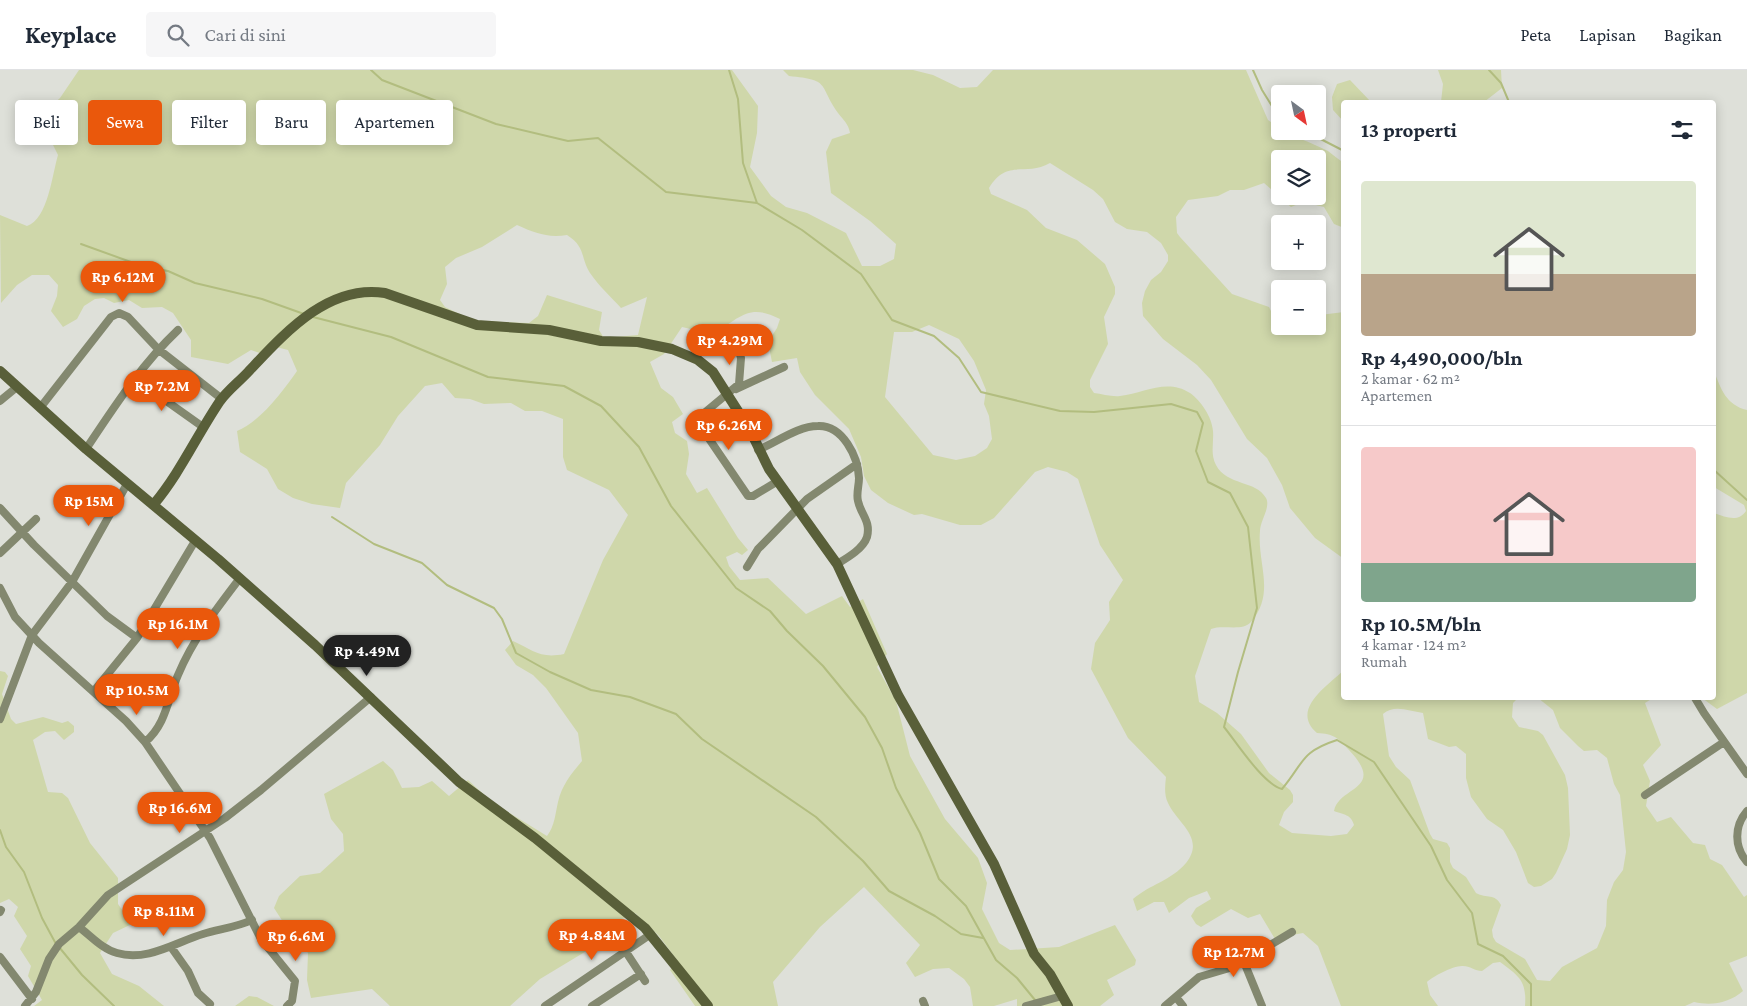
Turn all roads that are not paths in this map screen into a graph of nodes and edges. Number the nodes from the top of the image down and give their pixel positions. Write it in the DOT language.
graph roads {
  1 [pos="178,330"];
  2 [pos="736,340"];
  3 [pos="158,349"];
  4 [pos="784,367"];
  5 [pos="0,371"];
  6 [pos="134,378"];
  7 [pos="17,387"];
  8 [pos="731,393"];
  9 [pos="222,399"];
  10 [pos="0,401"];
  11 [pos="40,408"];
  12 [pos="203,427"];
  13 [pos="86,449"];
  14 [pos="758,450"];
  15 [pos="857,464"];
  16 [pos="778,481"];
  17 [pos="127,484"];
  18 [pos="154,504"];
  19 [pos="0,508"];
  20 [pos="798,508"];
  21 [pos="36,519"];
  22 [pos="23,533"];
  23 [pos="195,541"];
  24 [pos="0,553"];
  25 [pos="836,564"];
  26 [pos="747,567"];
  27 [pos="240,578"];
  28 [pos="72,582"];
  29 [pos="0,588"];
  30 [pos="32,635"];
  31 [pos="137,638"];
  32 [pos="94,691"];
  33 [pos="371,697"];
  34 [pos="1697,700"];
  35 [pos="0,719"];
  36 [pos="145,742"];
  37 [pos="1724,742"];
  38 [pos="1747,774"];
  39 [pos="1646,795"];
  40 [pos="1747,811"];
  41 [pos="205,831"];
  42 [pos="1747,862"];
  43 [pos="252,920"];
  44 [pos="79,927"];
  45 [pos="1292,932"];
  46 [pos="651,934"];
  47 [pos="171,947"];
  48 [pos="626,952"];
  49 [pos="0,957"];
  50 [pos="1244,962"];
  51 [pos="1062,996"];
  52 [pos="1176,997"];
  53 [pos="32,999"];
  54 [pos="210,1004"];
  55 [pos="25,1006"];
  56 [pos="287,1006"];
  57 [pos="545,1006"];
  58 [pos="592,1006"];
  59 [pos="708,1006"];
  60 [pos="1028,1006"];
  61 [pos="1068,1006"];
  62 [pos="1165,1006"];
  63 [pos="1183,1006"];
  64 [pos="1262,1006"];
  1 -- 3 [label="street"];
  2 -- 8 [label="street"];
  3 -- 6 [label="street"];
  3 -- 9 [label="street"];
  3 -- 11 [label="street"];
  4 -- 8 [label="street"];
  5 -- 7 [label="street"];
  6 -- 12 [label="street"];
  6 -- 13 [label="street"];
  7 -- 10 [label="street"];
  7 -- 11 [label="street"];
  8 -- 9 [label="street"];
  8 -- 14 [label="street"];
  8 -- 16 [label="street"];
  9 -- 12 [label="street"];
  11 -- 13 [label="street"];
  12 -- 18 [label="street"];
  13 -- 17 [label="street"];
  14 -- 15 [label="street"];
  14 -- 16 [label="street"];
  15 -- 20 [label="street"];
  15 -- 25 [label="street"];
  16 -- 20 [label="street"];
  17 -- 18 [label="street"];
  17 -- 28 [label="street"];
  18 -- 23 [label="street"];
  19 -- 22 [label="street"];
  20 -- 25 [label="street"];
  20 -- 26 [label="street"];
  21 -- 22 [label="street"];
  22 -- 24 [label="street"];
  22 -- 28 [label="street"];
  23 -- 27 [label="street"];
  23 -- 31 [label="street"];
  25 -- 51 [label="street"];
  27 -- 33 [label="street"];
  27 -- 36 [label="street"];
  28 -- 30 [label="street"];
  28 -- 31 [label="street"];
  29 -- 30 [label="street"];
  30 -- 32 [label="street"];
  30 -- 35 [label="street"];
  31 -- 32 [label="street"];
  32 -- 36 [label="street"];
  33 -- 41 [label="street"];
  33 -- 46 [label="street"];
  34 -- 37 [label="street"];
  36 -- 41 [label="street"];
  37 -- 38 [label="street"];
  37 -- 39 [label="street"];
  40 -- 42 [label="street"];
  41 -- 43 [label="street"];
  41 -- 44 [label="street"];
  43 -- 47 [label="street"];
  43 -- 56 [label="street"];
  44 -- 47 [label="street"];
  44 -- 53 [label="street"];
  45 -- 50 [label="street"];
  46 -- 48 [label="street"];
  46 -- 59 [label="street"];
  47 -- 54 [label="street"];
  48 -- 57 [label="street"];
  48 -- 58 [label="street"];
  49 -- 53 [label="street"];
  50 -- 52 [label="street"];
  50 -- 64 [label="street"];
  51 -- 60 [label="street"];
  51 -- 61 [label="street"];
  52 -- 62 [label="street"];
  52 -- 63 [label="street"];
  53 -- 55 [label="street"];
}
